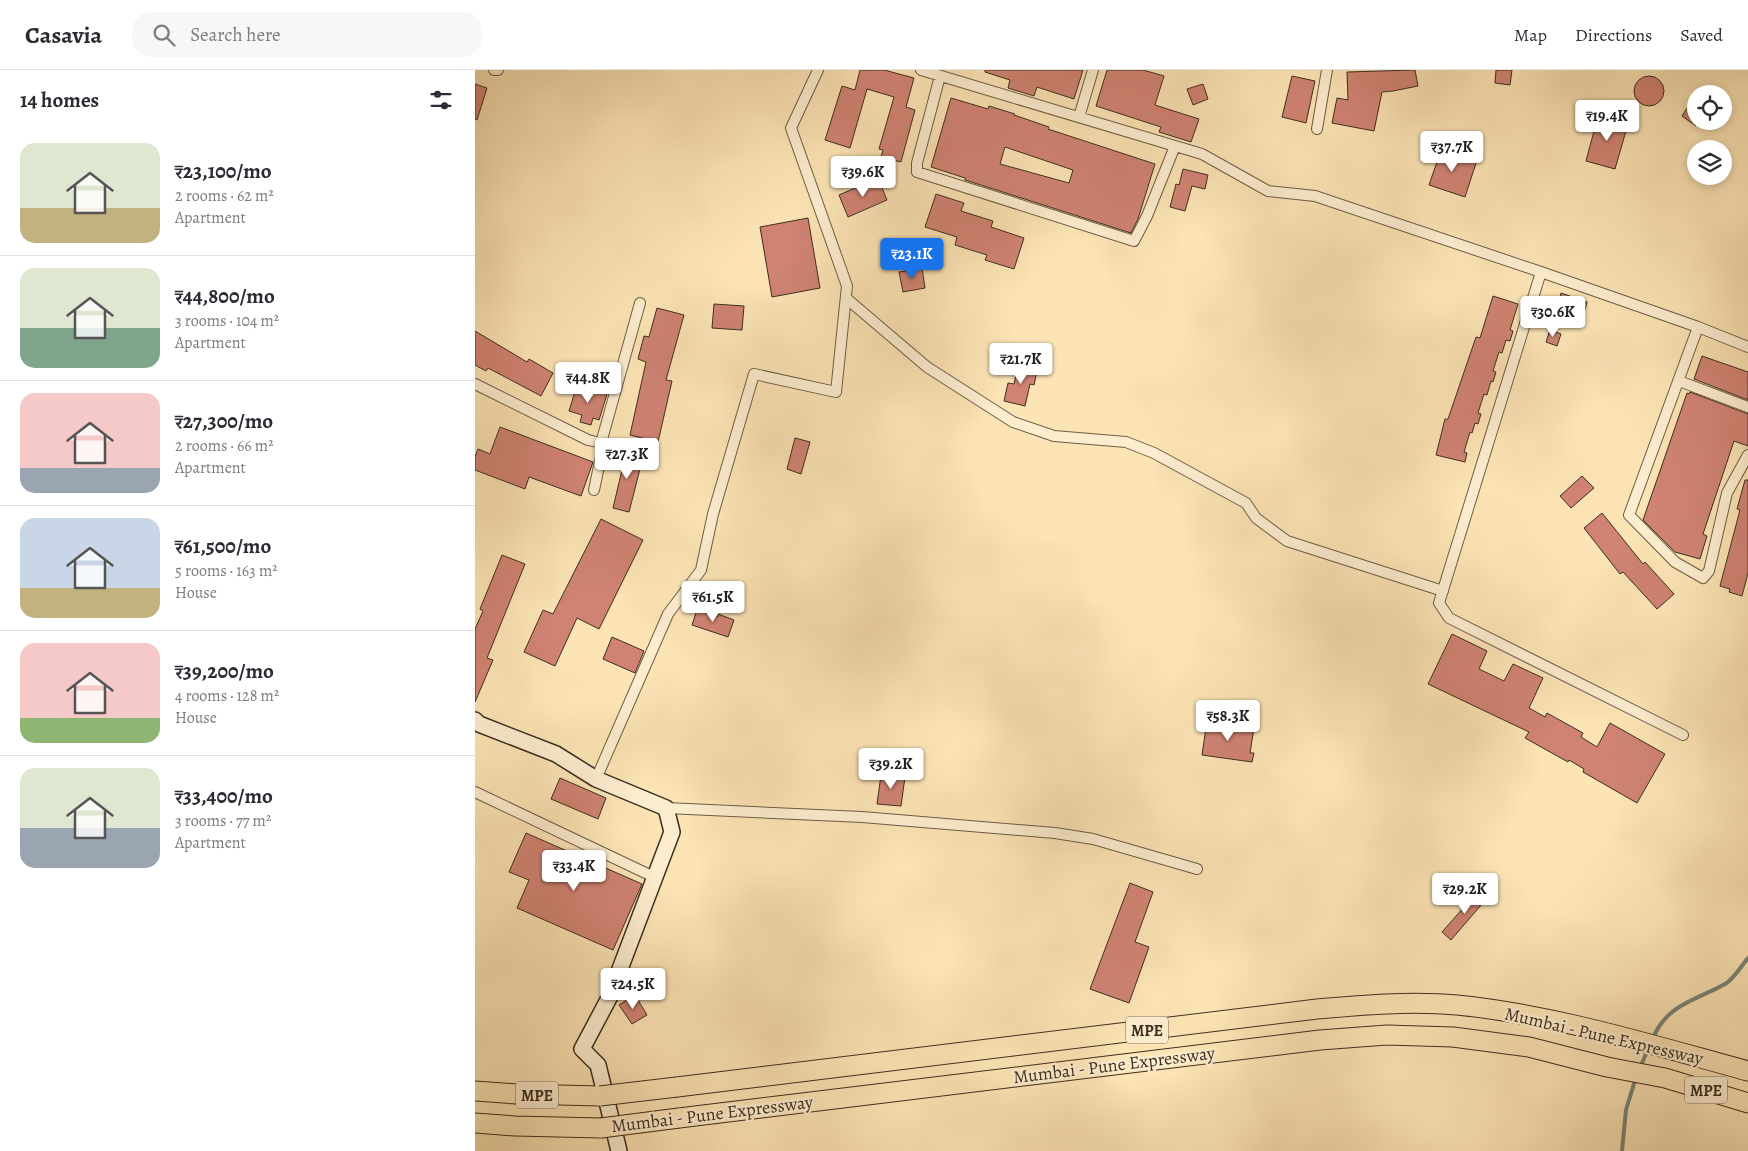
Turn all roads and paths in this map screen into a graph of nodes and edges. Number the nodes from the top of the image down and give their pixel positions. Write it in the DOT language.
graph roads {
  1 [pos="494,70"];
  2 [pos="498,70"];
  3 [pos="818,70"];
  4 [pos="921,70"];
  5 [pos="1093,70"];
  6 [pos="1327,70"];
  7 [pos="940,76"];
  8 [pos="1079,117"];
  9 [pos="1317,129"];
  10 [pos="1175,146"];
  11 [pos="1541,272"];
  12 [pos="846,298"];
  13 [pos="640,303"];
  14 [pos="1697,327"];
  15 [pos="1748,346"];
  16 [pos="1679,380"];
  17 [pos="475,384"];
  18 [pos="1748,407"];
  19 [pos="601,443"];
  20 [pos="1748,455"];
  21 [pos="594,490"];
  22 [pos="1443,591"];
  23 [pos="475,720"];
  24 [pos="1683,735"];
  25 [pos="596,779"];
  26 [pos="475,792"];
  27 [pos="666,808"];
  28 [pos="1197,869"];
  29 [pos="654,877"];
  30 [pos="1748,1071"];
  31 [pos="475,1091"];
  32 [pos="1748,1103"];
  33 [pos="475,1122"];
  34 [pos="619,1151"];
  1 -- 2 [label="street"];
  3 -- 12 [label="street"];
  4 -- 7 [label="street"];
  5 -- 8 [label="street"];
  6 -- 9 [label="street"];
  7 -- 8 [label="street"];
  7 -- 10 [label="street"];
  8 -- 10 [label="street"];
  10 -- 11 [label="street"];
  11 -- 14 [label="street"];
  11 -- 22 [label="street"];
  12 -- 22 [label="street"];
  12 -- 25 [label="street"];
  13 -- 19 [label="street"];
  14 -- 15 [label="street"];
  14 -- 16 [label="street"];
  16 -- 18 [label="street"];
  16 -- 20 [label="street"];
  17 -- 19 [label="street"];
  19 -- 21 [label="street"];
  22 -- 24 [label="street"];
  23 -- 25 [label="street"];
  25 -- 27 [label="street"];
  26 -- 29 [label="street"];
  27 -- 28 [label="street"];
  27 -- 29 [label="street"];
  29 -- 34 [label="street"];
  30 -- 31 [label="highway, Mumbai - Pune Expressway / MPE, bridge"];
  32 -- 33 [label="highway, Mumbai - Pune Expressway / MPE, bridge"];
}
